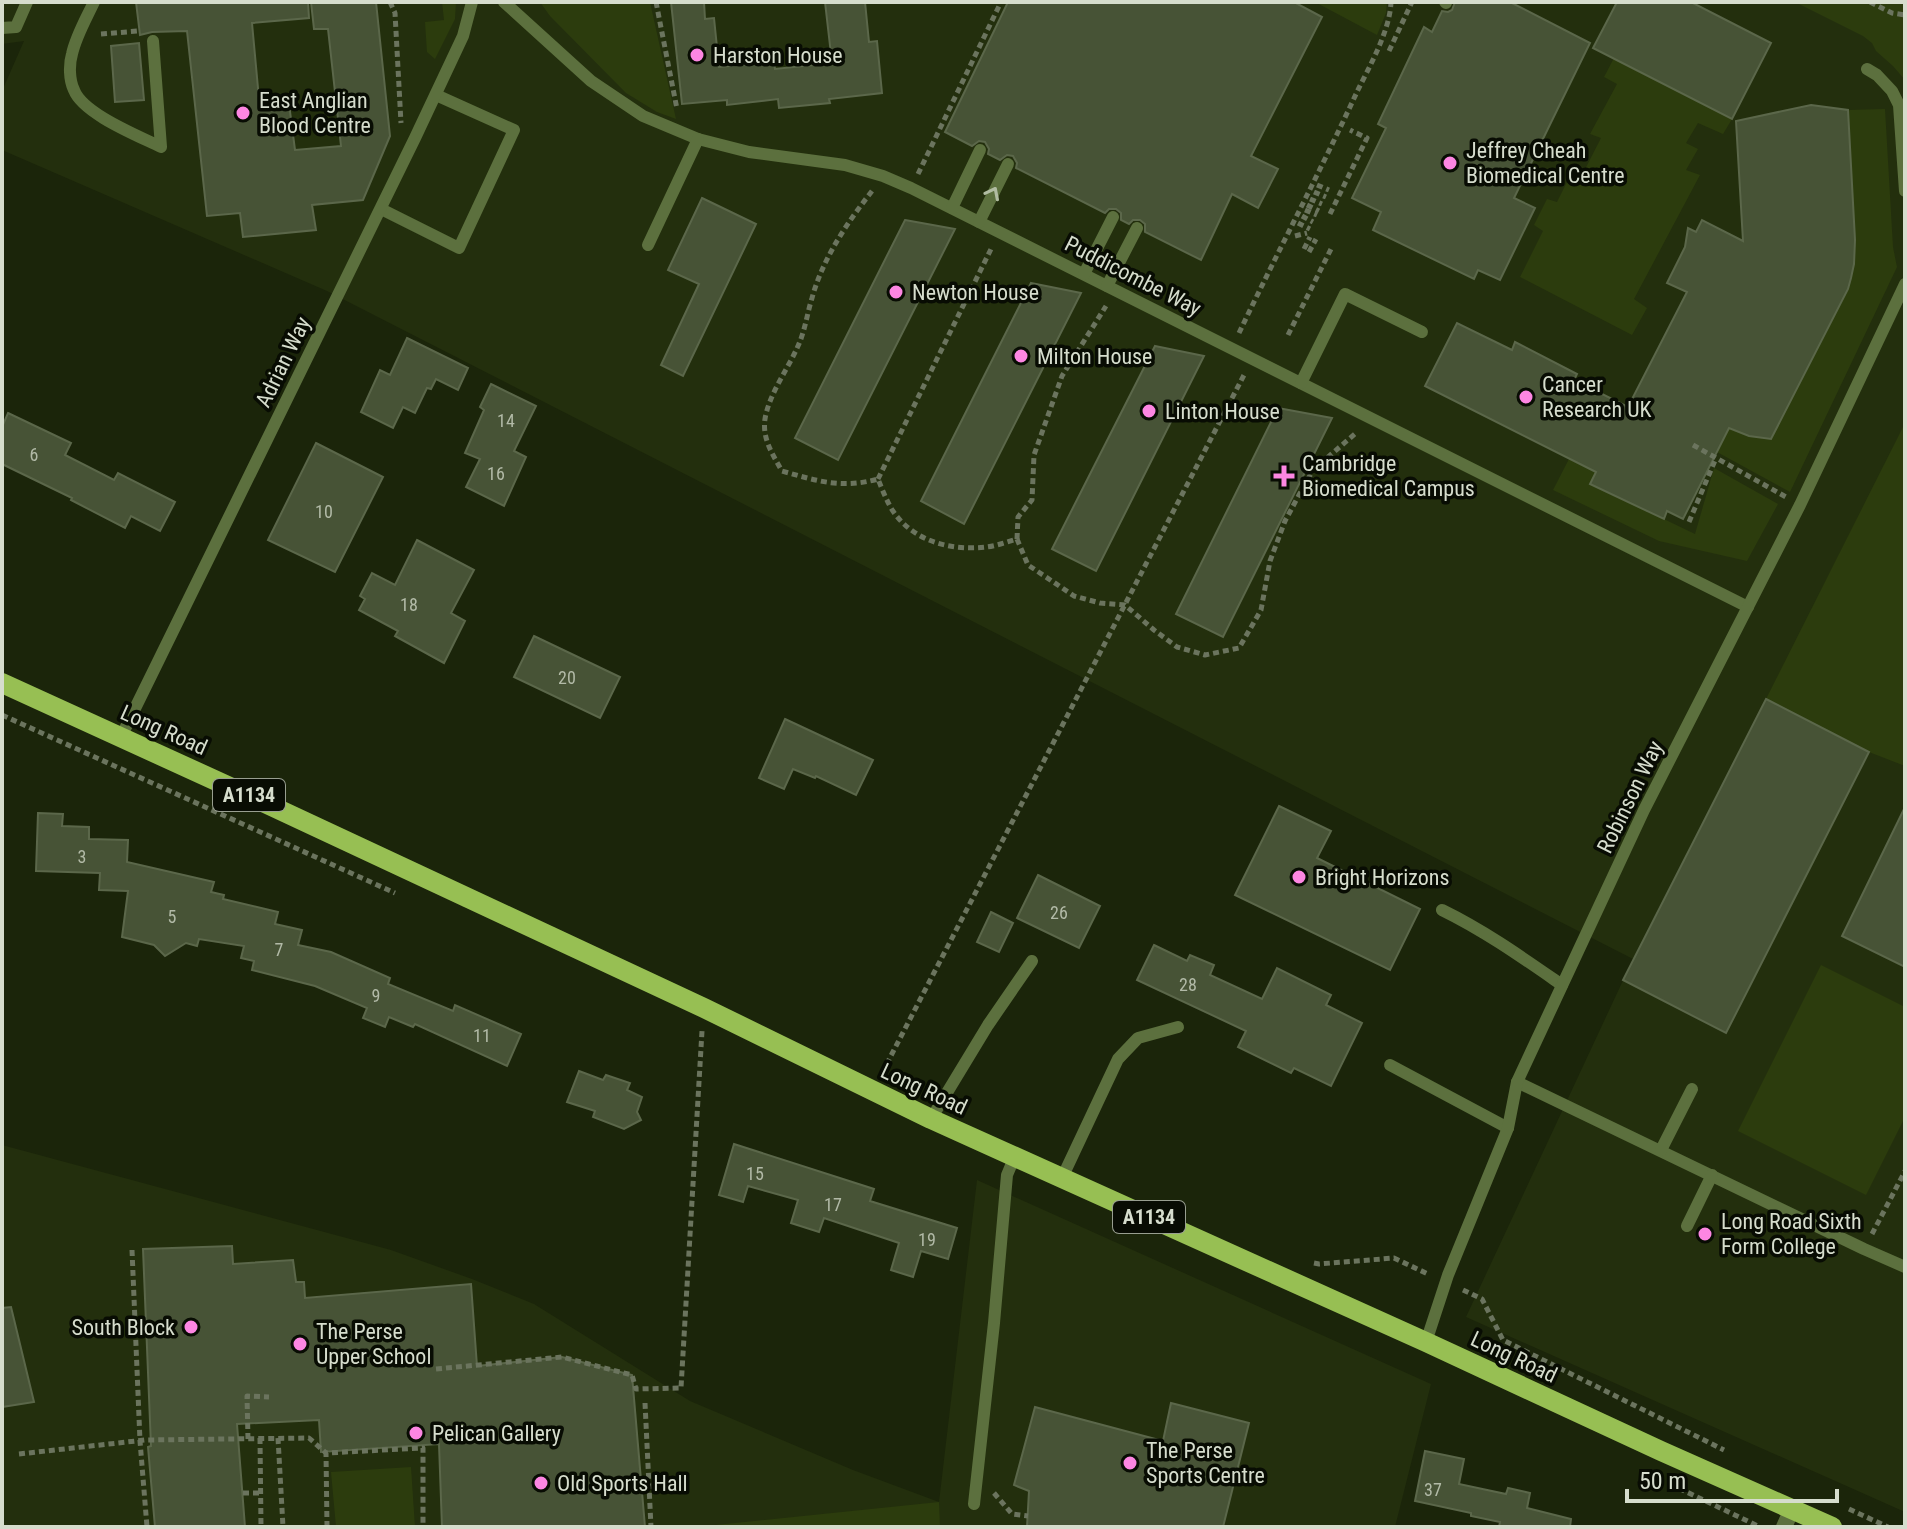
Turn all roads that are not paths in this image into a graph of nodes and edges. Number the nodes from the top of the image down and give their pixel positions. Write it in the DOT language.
graph roads {
  1 [pos="27,2"];
  2 [pos="94,2"];
  3 [pos="472,2"];
  4 [pos="504,2"];
  5 [pos="2,28"];
  6 [pos="153,41"];
  7 [pos="1867,69"];
  8 [pos="436,95"];
  9 [pos="698,139"];
  10 [pos="980,150"];
  11 [pos="1008,164"];
  12 [pos="1905,191"];
  13 [pos="952,208"];
  14 [pos="381,209"];
  15 [pos="1113,217"];
  16 [pos="979,222"];
  17 [pos="1137,228"];
  18 [pos="648,245"];
  19 [pos="1084,274"];
  20 [pos="1905,284"];
  21 [pos="1112,288"];
  22 [pos="1422,332"];
  23 [pos="1301,383"];
  24 [pos="1748,607"];
  25 [pos="2,683"];
  26 [pos="121,737"];
  27 [pos="1442,910"];
  28 [pos="1032,961"];
  29 [pos="1562,985"];
  30 [pos="1178,1027"];
  31 [pos="1390,1065"];
  32 [pos="1517,1082"];
  33 [pos="1692,1089"];
  34 [pos="931,1119"];
  35 [pos="1508,1128"];
  36 [pos="1661,1150"];
  37 [pos="1015,1156"];
  38 [pos="1712,1175"];
  39 [pos="1062,1178"];
  40 [pos="1687,1226"];
  41 [pos="1905,1267"];
  42 [pos="1426,1342"];
  43 [pos="974,1504"];
  44 [pos="1788,1518"];
  45 [pos="1832,1527"];
  1 -- 5 [label="lane"];
  2 -- 6 [label="lane"];
  3 -- 8 [label="lane, Adrian Way"];
  4 -- 9 [label="lane, Puddicombe Way"];
  7 -- 12 [label="lane"];
  8 -- 14 [label="lane, Adrian Way"];
  8 -- 14 [label="lane"];
  9 -- 13 [label="lane, Puddicombe Way"];
  9 -- 18 [label="lane"];
  10 -- 13 [label="lane"];
  16 -- 11 [label="lane, one-way"];
  13 -- 16 [label="lane, Puddicombe Way"];
  14 -- 26 [label="lane, Adrian Way"];
  15 -- 19 [label="lane"];
  16 -- 19 [label="lane, Puddicombe Way"];
  17 -- 21 [label="lane"];
  19 -- 21 [label="lane, Puddicombe Way"];
  20 -- 24 [label="lane, Robinson Way"];
  21 -- 23 [label="lane, Puddicombe Way"];
  22 -- 23 [label="lane"];
  23 -- 24 [label="lane, Puddicombe Way"];
  24 -- 29 [label="lane, Robinson Way"];
  25 -- 26 [label="main road, Long Road / A1134"];
  26 -- 34 [label="main road, Long Road / A1134"];
  27 -- 29 [label="lane"];
  28 -- 34 [label="lane"];
  29 -- 32 [label="lane, Robinson Way"];
  30 -- 39 [label="lane"];
  31 -- 35 [label="lane"];
  32 -- 35 [label="lane, Robinson Way"];
  32 -- 36 [label="lane"];
  33 -- 36 [label="lane"];
  34 -- 37 [label="main road, Long Road / A1134"];
  35 -- 42 [label="lane, Robinson Way"];
  36 -- 38 [label="lane"];
  37 -- 39 [label="main road, Long Road / A1134"];
  37 -- 43 [label="lane"];
  38 -- 40 [label="lane"];
  38 -- 41 [label="lane"];
  39 -- 42 [label="main road, Long Road / A1134"];
  42 -- 44 [label="main road, Long Road / A1134"];
  44 -- 45 [label="main road, Long Road / A1134"];
}
